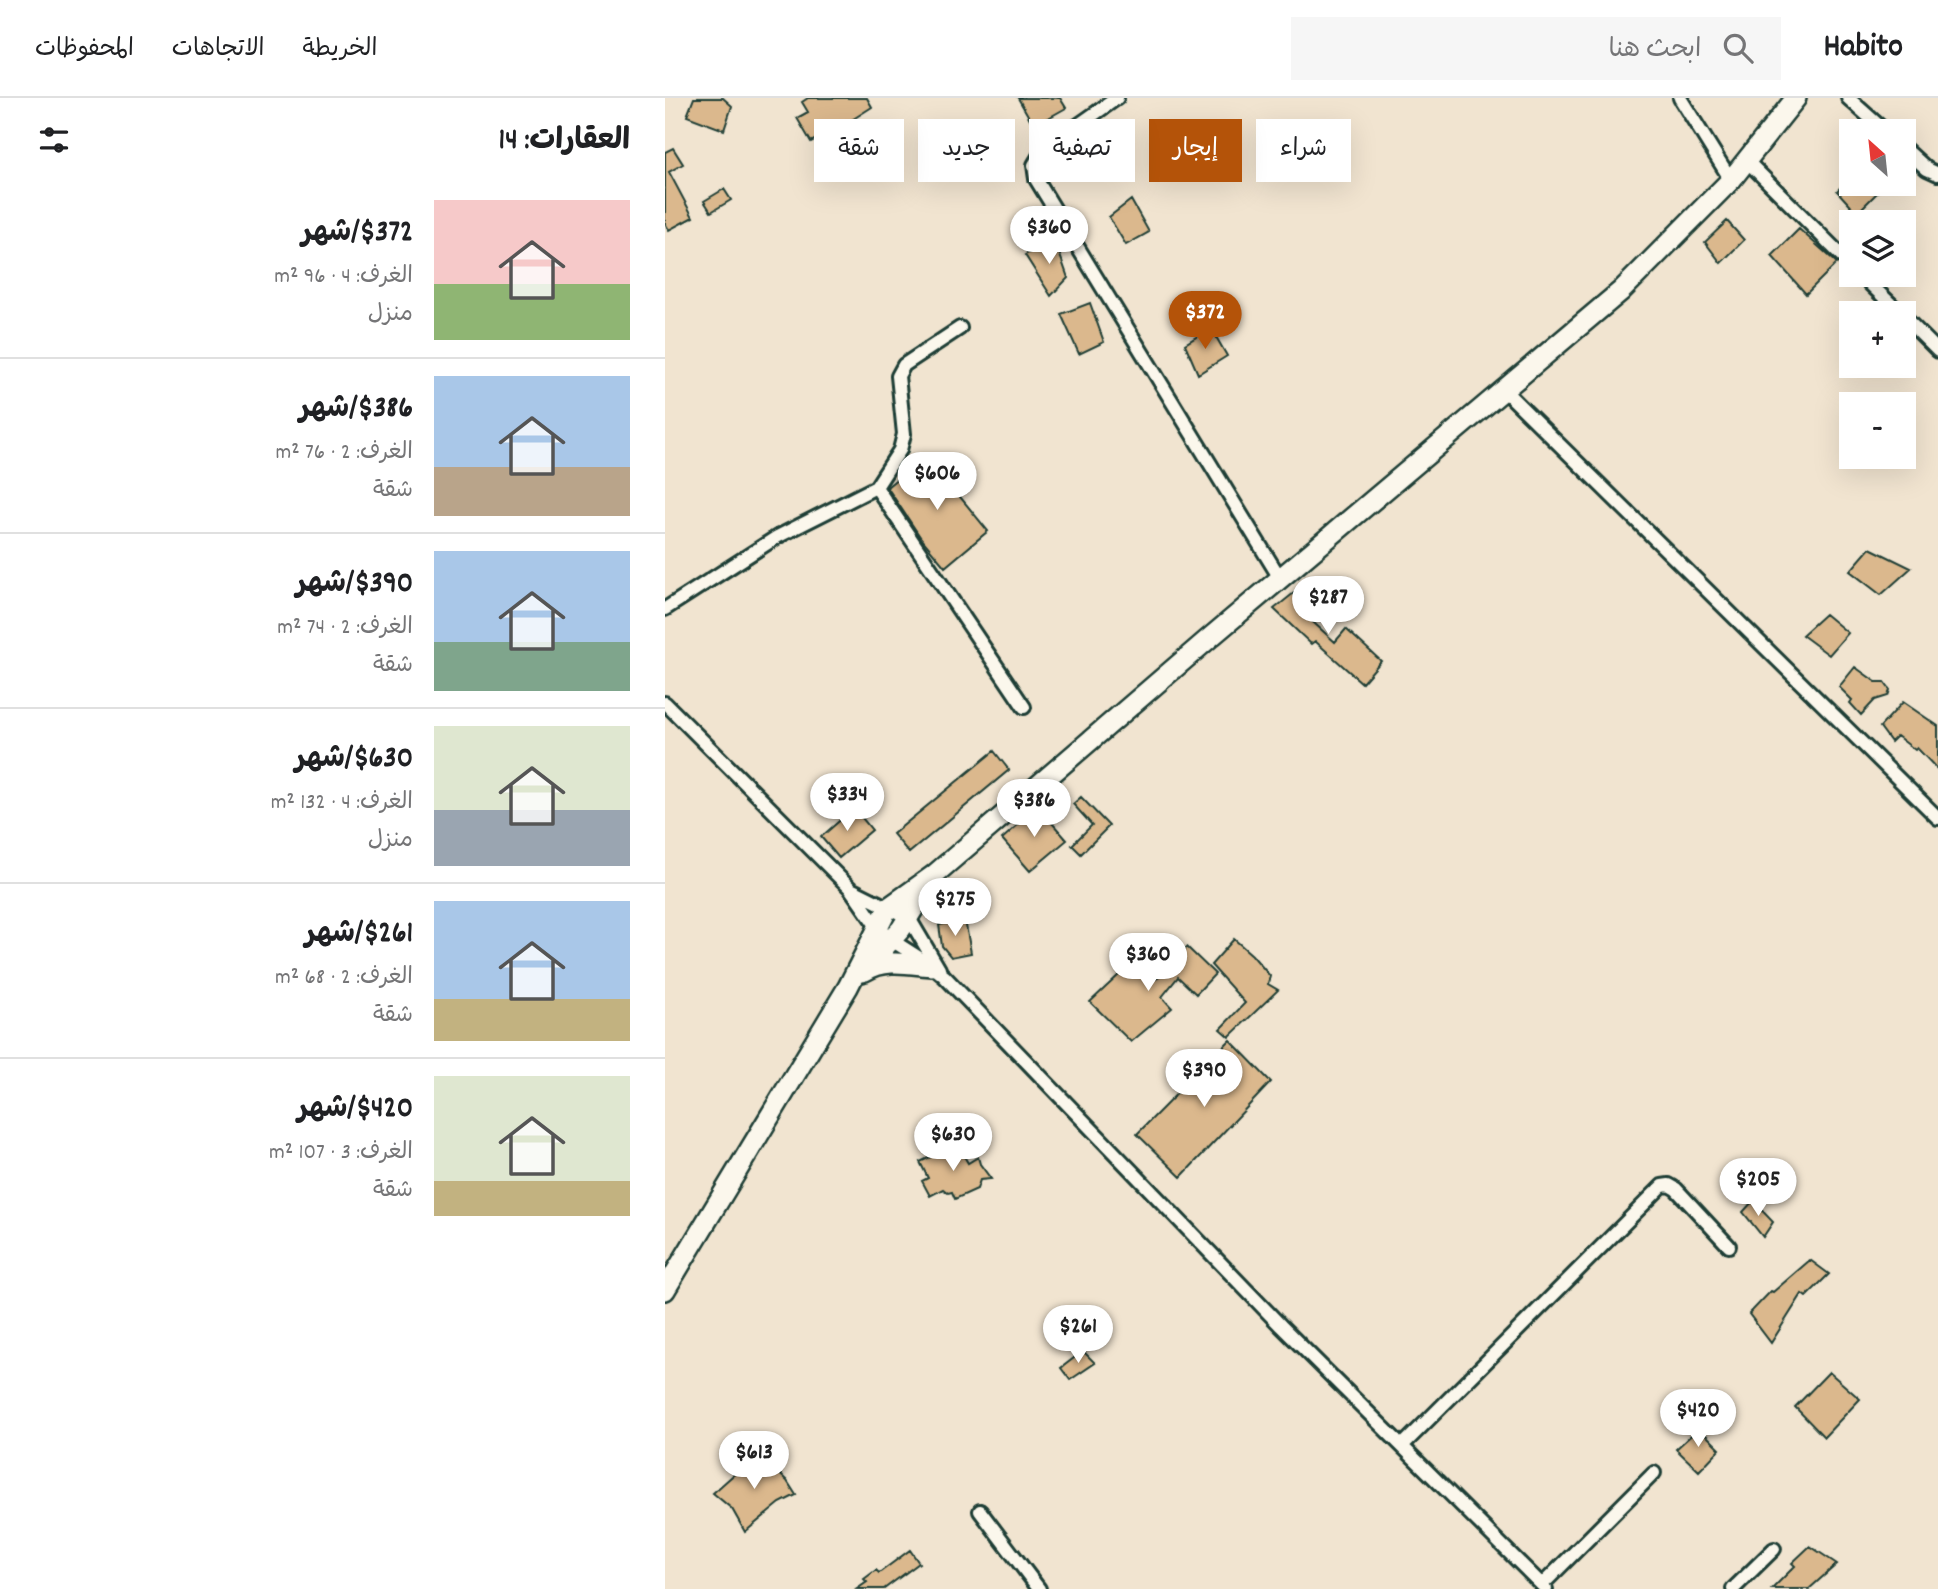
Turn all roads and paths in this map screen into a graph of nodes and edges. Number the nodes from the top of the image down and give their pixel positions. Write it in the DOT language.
graph roads {
  1 [pos="1117,98"];
  2 [pos="1680,98"];
  3 [pos="1796,98"];
  4 [pos="1848,98"];
  5 [pos="1872,119"];
  6 [pos="1916,159"];
  7 [pos="1747,161"];
  8 [pos="1938,174"];
  9 [pos="1731,180"];
  10 [pos="1839,253"];
  11 [pos="1873,287"];
  12 [pos="1888,301"];
  13 [pos="960,328"];
  14 [pos="1916,329"];
  15 [pos="1938,351"];
  16 [pos="1505,391"];
  17 [pos="876,488"];
  18 [pos="1280,578"];
  19 [pos="665,609"];
  20 [pos="665,703"];
  21 [pos="1024,707"];
  22 [pos="1938,818"];
  23 [pos="934,875"];
  24 [pos="850,888"];
  25 [pos="888,908"];
  26 [pos="909,918"];
  27 [pos="884,934"];
  28 [pos="938,971"];
  29 [pos="855,980"];
  30 [pos="1729,1246"];
  31 [pos="665,1290"];
  32 [pos="1402,1446"];
  33 [pos="1654,1473"];
  34 [pos="979,1511"];
  35 [pos="1774,1549"];
  36 [pos="1544,1587"];
  37 [pos="1039,1589"];
  38 [pos="1733,1589"];
  1 -- 18 [label="street"];
  2 -- 9 [label="street"];
  3 -- 7 [label="street"];
  4 -- 5 [label="street"];
  6 -- 8 [label="street"];
  7 -- 9 [label="street"];
  7 -- 10 [label="street"];
  9 -- 16 [label="street"];
  11 -- 12 [label="street"];
  13 -- 17 [label="street"];
  14 -- 15 [label="street"];
  16 -- 18 [label="street"];
  16 -- 22 [label="street"];
  17 -- 19 [label="street"];
  17 -- 21 [label="street"];
  18 -- 23 [label="street"];
  20 -- 24 [label="street"];
  23 -- 25 [label="street"];
  23 -- 26 [label="street"];
  24 -- 25 [label="street"];
  24 -- 27 [label="street"];
  25 -- 26 [label="street"];
  25 -- 27 [label="street"];
  26 -- 27 [label="street"];
  26 -- 28 [label="street"];
  27 -- 28 [label="street"];
  27 -- 29 [label="street"];
  28 -- 29 [label="street"];
  28 -- 32 [label="street"];
  29 -- 31 [label="street"];
  30 -- 32 [label="street"];
  32 -- 36 [label="street"];
  33 -- 36 [label="street"];
  34 -- 37 [label="street"];
  35 -- 38 [label="street"];
}
